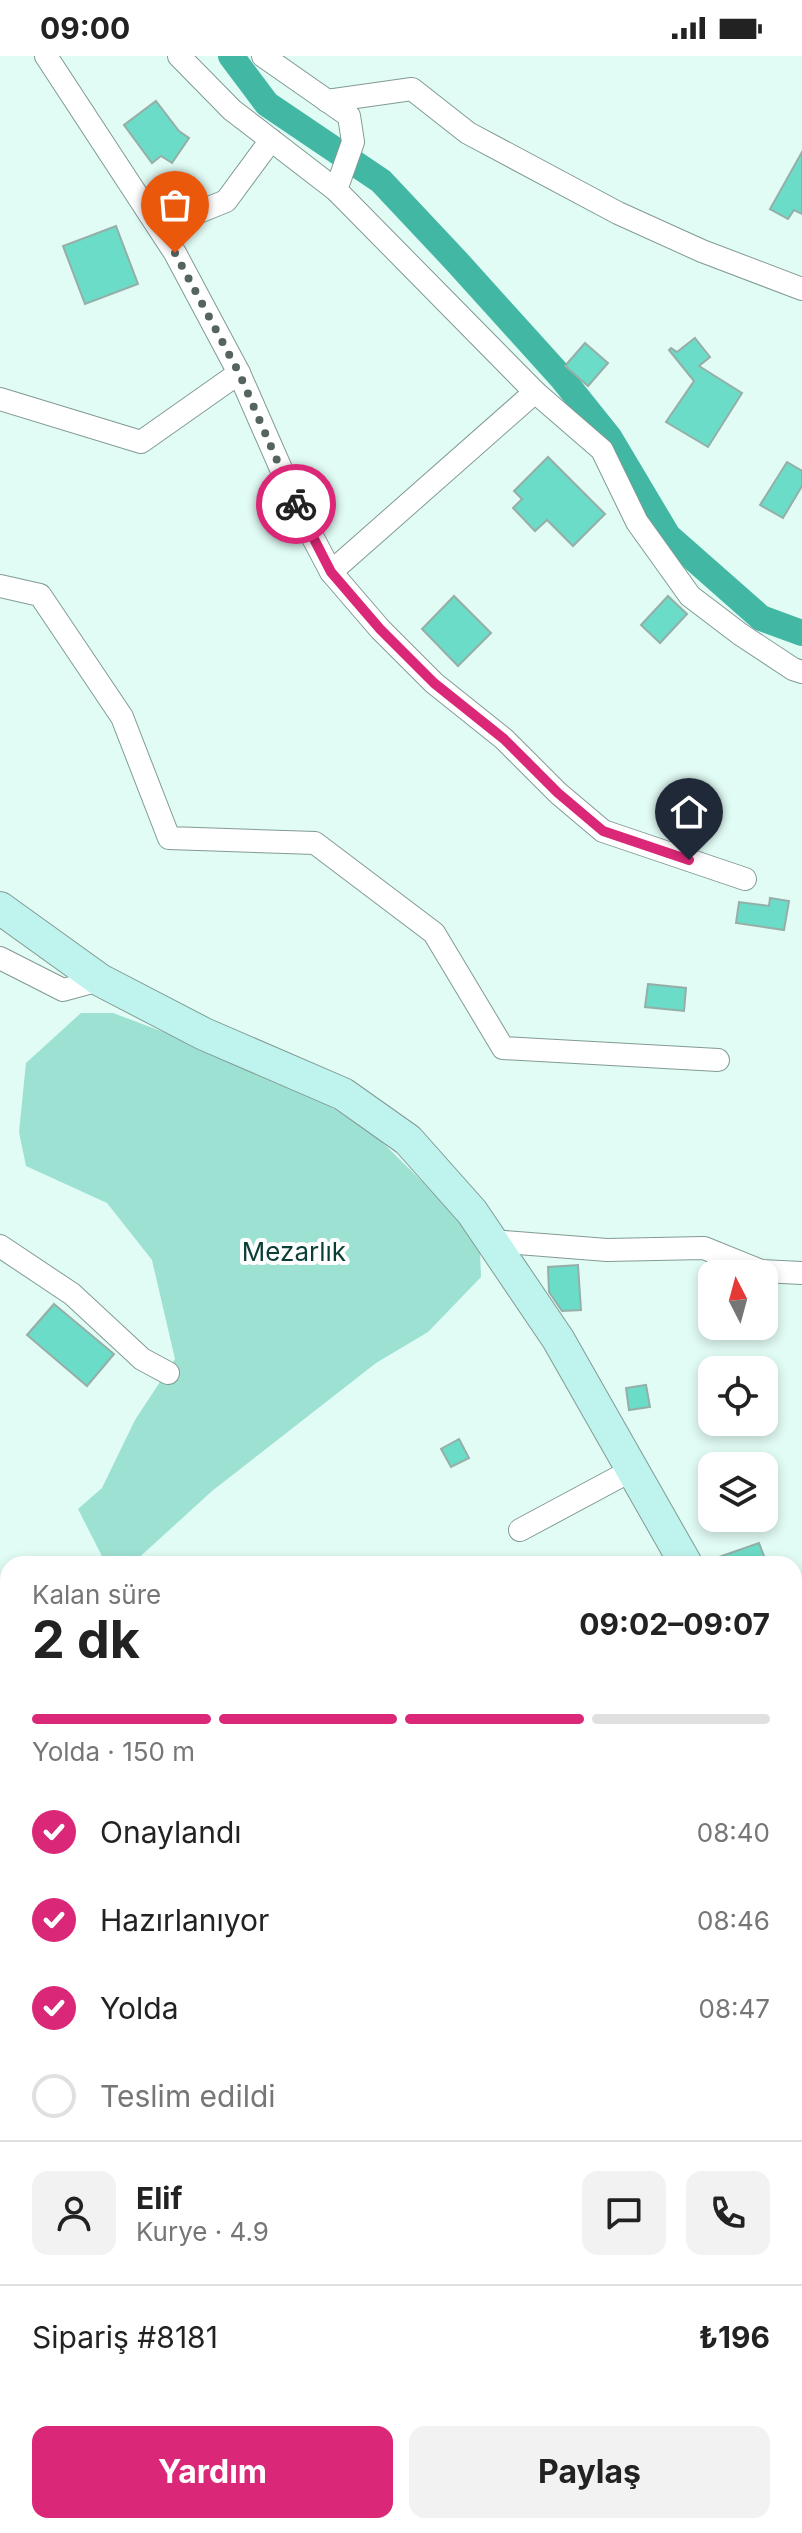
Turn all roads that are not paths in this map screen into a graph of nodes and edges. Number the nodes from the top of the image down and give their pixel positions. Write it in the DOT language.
graph roads {
  1 [pos="46,56"];
  2 [pos="179,56"];
  3 [pos="263,56"];
  4 [pos="327,101"];
  5 [pos="271,140"];
  6 [pos="339,180"];
  7 [pos="155,221"];
  8 [pos="802,289"];
  9 [pos="239,373"];
  10 [pos="535,392"];
  11 [pos="0,399"];
  12 [pos="331,572"];
  13 [pos="0,586"];
  14 [pos="802,672"];
  15 [pos="745,879"];
  16 [pos="0,908"];
  17 [pos="0,958"];
  18 [pos="100,980"];
  19 [pos="718,1060"];
  20 [pos="492,1241"];
  21 [pos="0,1246"];
  22 [pos="802,1273"];
  23 [pos="168,1373"];
  24 [pos="632,1470"];
  25 [pos="520,1530"];
  26 [pos="681,1556"];
  1 -- 7 [label="street"];
  2 -- 5 [label="street"];
  3 -- 4 [label="street"];
  4 -- 6 [label="street"];
  4 -- 8 [label="street"];
  5 -- 6 [label="street"];
  5 -- 7 [label="street"];
  6 -- 10 [label="street"];
  7 -- 9 [label="street"];
  9 -- 11 [label="street"];
  9 -- 12 [label="street"];
  10 -- 12 [label="street"];
  10 -- 14 [label="street"];
  12 -- 15 [label="street"];
  13 -- 19 [label="street"];
  16 -- 18 [label="main road"];
  17 -- 18 [label="street"];
  18 -- 20 [label="main road"];
  20 -- 22 [label="street"];
  20 -- 24 [label="main road"];
  21 -- 23 [label="street"];
  24 -- 25 [label="street"];
  24 -- 26 [label="main road"];
}
